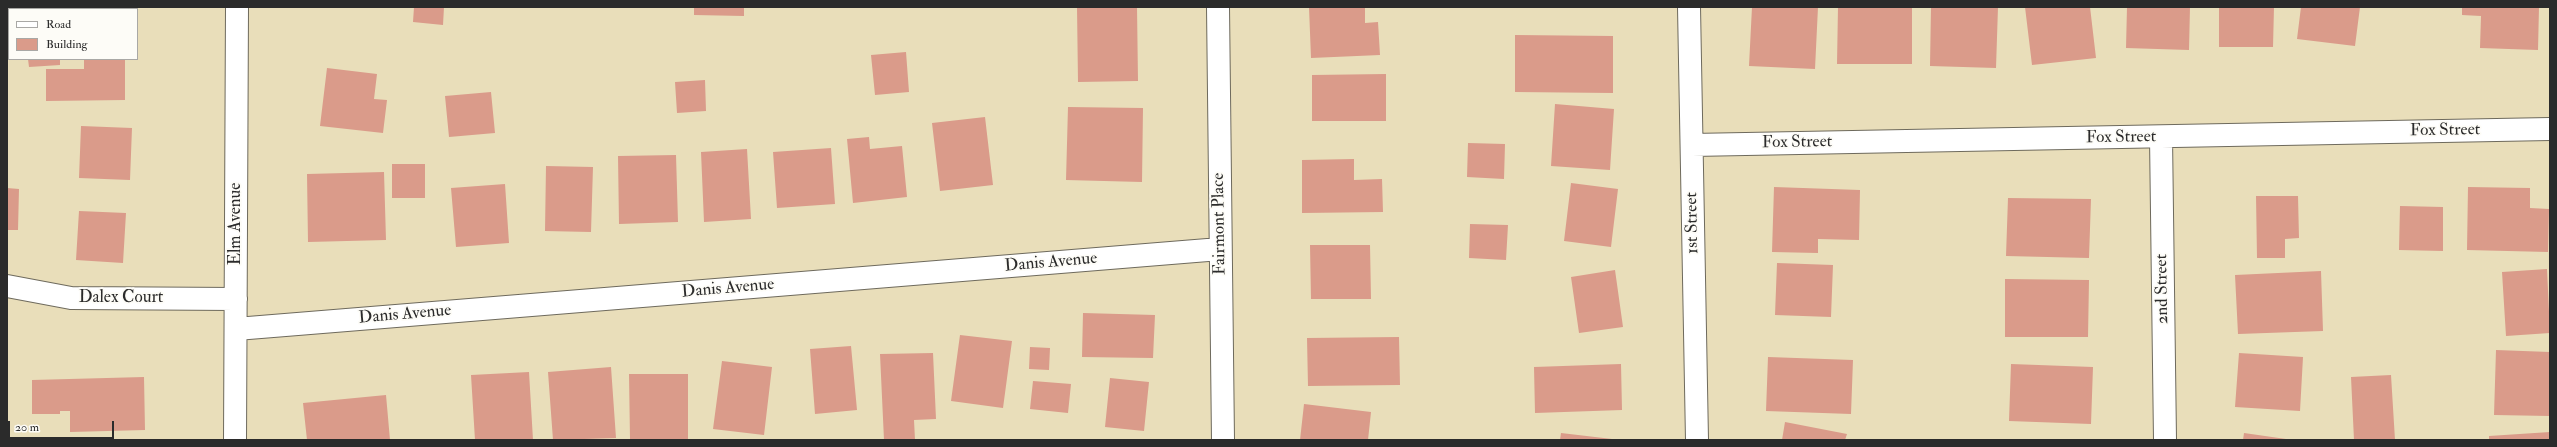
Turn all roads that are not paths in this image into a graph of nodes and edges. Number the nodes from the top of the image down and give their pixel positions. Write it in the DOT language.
graph roads {
  1 [pos="237,7"];
  2 [pos="1218,7"];
  3 [pos="1689,7"];
  4 [pos="2550,129"];
  5 [pos="2161,137"];
  6 [pos="1692,145"];
  7 [pos="1220,249"];
  8 [pos="7,286"];
  9 [pos="236,299"];
  10 [pos="236,329"];
  11 [pos="235,440"];
  12 [pos="1223,440"];
  13 [pos="1697,440"];
  14 [pos="2165,440"];
  1 -- 9 [label="street, Elm Avenue"];
  2 -- 7 [label="street, Fairmont Place"];
  3 -- 6 [label="street, 1st Street"];
  4 -- 5 [label="street, Fox Street"];
  5 -- 6 [label="street, Fox Street"];
  5 -- 14 [label="street, 2nd Street"];
  6 -- 13 [label="street, 1st Street"];
  7 -- 10 [label="street, Danis Avenue"];
  7 -- 12 [label="street, Fairmont Place"];
  8 -- 9 [label="street, Dalex Court"];
  9 -- 10 [label="street, Elm Avenue"];
  10 -- 11 [label="street, Elm Avenue"];
}
